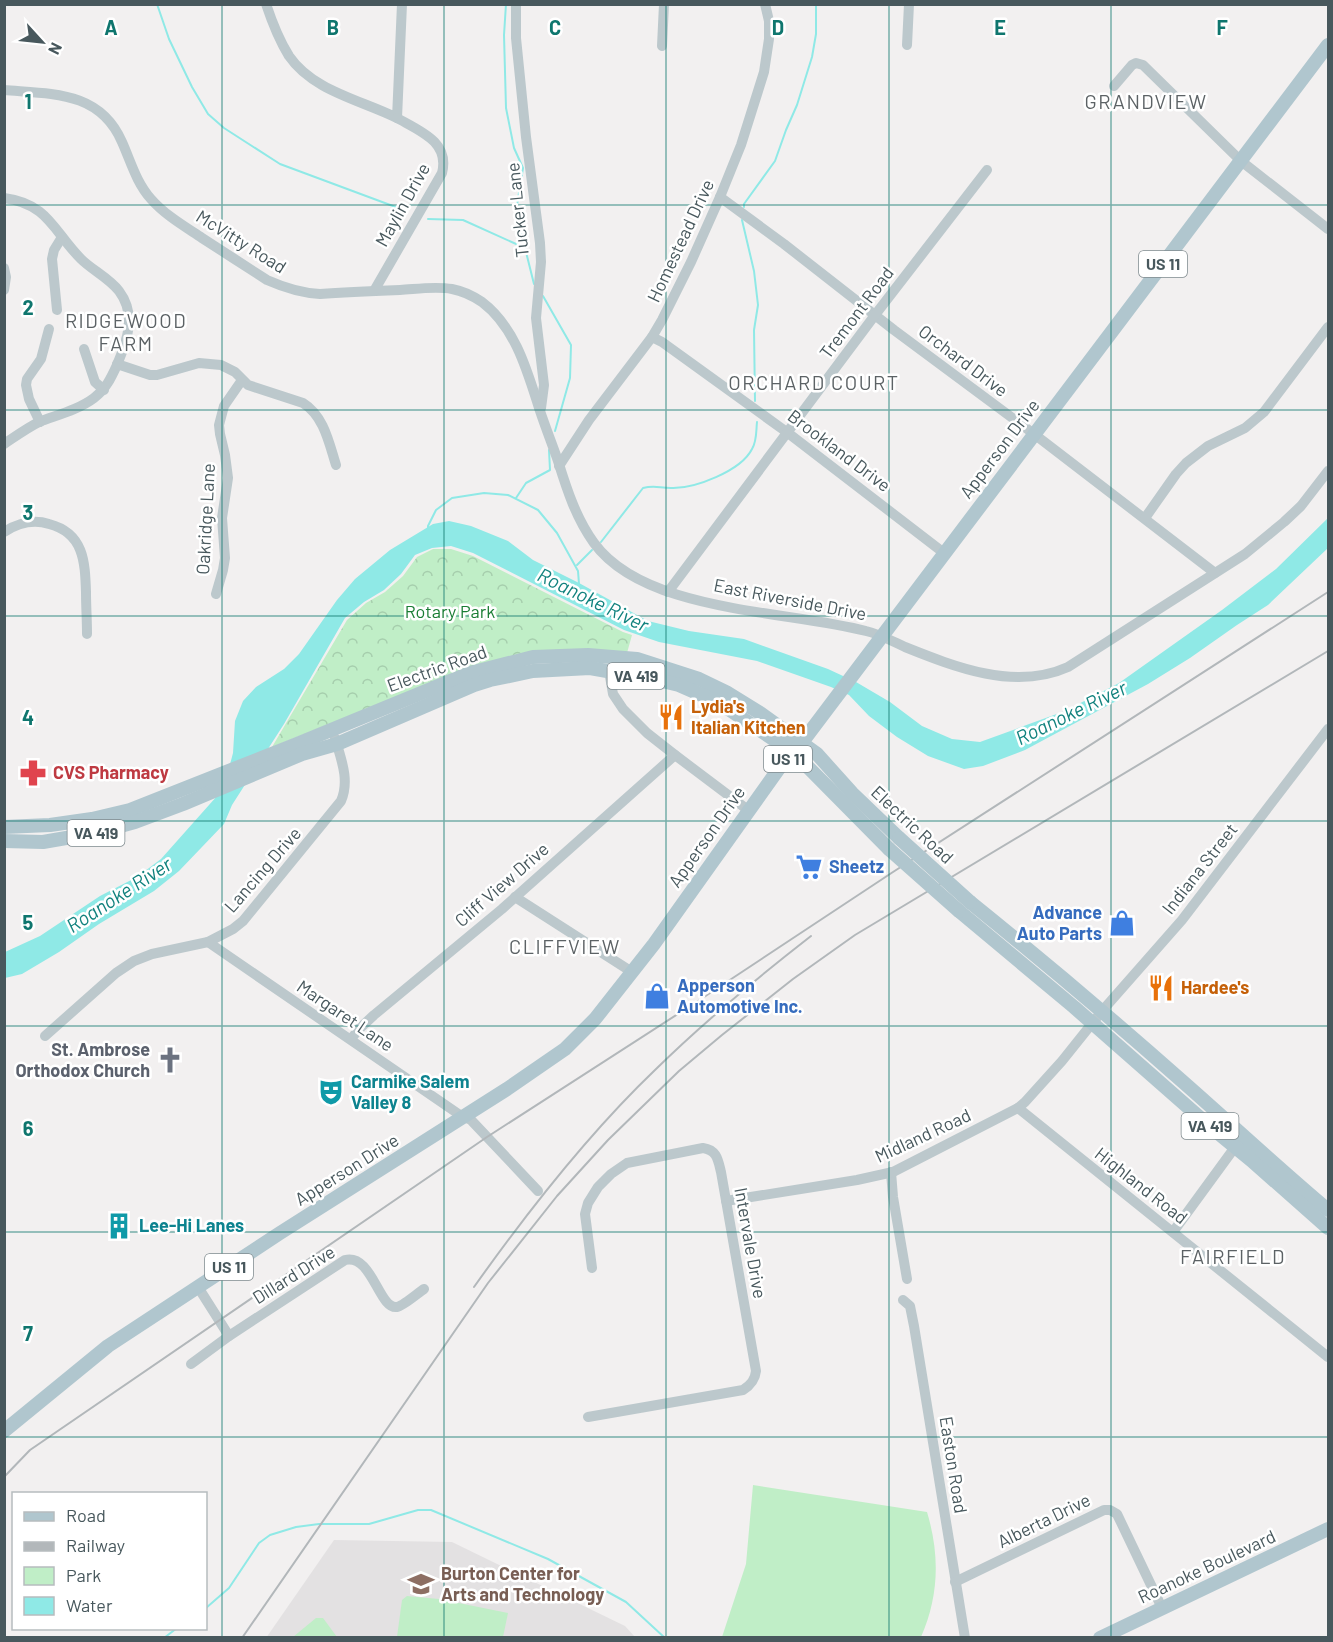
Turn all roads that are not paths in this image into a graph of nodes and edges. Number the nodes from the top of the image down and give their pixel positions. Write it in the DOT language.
graph roads {
  1 [pos="266,4"];
  2 [pos="402,4"];
  3 [pos="516,4"];
  4 [pos="664,4"];
  5 [pos="765,4"];
  6 [pos="909,4"];
  7 [pos="907,45"];
  8 [pos="1329,45"];
  9 [pos="662,46"];
  10 [pos="1114,86"];
  11 [pos="4,90"];
  12 [pos="397,118"];
  13 [pos="1241,161"];
  14 [pos="987,170"];
  15 [pos="720,197"];
  16 [pos="4,198"];
  17 [pos="1329,229"];
  18 [pos="62,237"];
  19 [pos="4,268"];
  20 [pos="4,290"];
  21 [pos="374,291"];
  22 [pos="57,310"];
  23 [pos="875,315"];
  24 [pos="1329,327"];
  25 [pos="49,328"];
  26 [pos="652,337"];
  27 [pos="84,349"];
  28 [pos="117,364"];
  29 [pos="242,380"];
  30 [pos="104,390"];
  31 [pos="540,411"];
  32 [pos="40,422"];
  33 [pos="788,433"];
  34 [pos="1034,434"];
  35 [pos="4,444"];
  36 [pos="336,465"];
  37 [pos="559,466"];
  38 [pos="1329,471"];
  39 [pos="1144,518"];
  40 [pos="4,532"];
  41 [pos="944,553"];
  42 [pos="1215,573"];
  43 [pos="668,592"];
  44 [pos="216,594"];
  45 [pos="87,634"];
  46 [pos="882,637"];
  47 [pos="609,671"];
  48 [pos="332,729"];
  49 [pos="1329,729"];
  50 [pos="337,744"];
  51 [pos="798,748"];
  52 [pos="300,749"];
  53 [pos="675,755"];
  54 [pos="748,810"];
  55 [pos="4,827"];
  56 [pos="4,841"];
  57 [pos="515,897"];
  58 [pos="964,906"];
  59 [pos="208,942"];
  60 [pos="632,972"];
  61 [pos="1102,1011"];
  62 [pos="1092,1023"];
  63 [pos="45,1036"];
  64 [pos="351,1039"];
  65 [pos="1018,1108"];
  66 [pos="464,1117"];
  67 [pos="1239,1141"];
  68 [pos="891,1172"];
  69 [pos="538,1191"];
  70 [pos="726,1201"];
  71 [pos="1329,1210"];
  72 [pos="1329,1228"];
  73 [pos="1173,1232"];
  74 [pos="592,1268"];
  75 [pos="907,1279"];
  76 [pos="198,1287"];
  77 [pos="424,1289"];
  78 [pos="903,1300"];
  79 [pos="229,1336"];
  80 [pos="1329,1357"];
  81 [pos="191,1364"];
  82 [pos="588,1417"];
  83 [pos="4,1431"];
  84 [pos="1329,1529"];
  85 [pos="956,1582"];
  86 [pos="1162,1608"];
  87 [pos="965,1638"];
  88 [pos="1100,1638"];
  1 -- 12 [label="street, Maylin Drive"];
  2 -- 12 [label="street"];
  3 -- 31 [label="street, Tucker Lane"];
  4 -- 9 [label="street"];
  5 -- 15 [label="street, Homestead Drive"];
  6 -- 7 [label="street"];
  8 -- 13 [label="main road, Apperson Drive / US 11"];
  10 -- 13 [label="street"];
  11 -- 21 [label="street, McVitty Road"];
  12 -- 21 [label="street, Maylin Drive"];
  13 -- 17 [label="street"];
  13 -- 34 [label="main road, Apperson Drive / US 11"];
  14 -- 23 [label="street, Tremont Road"];
  15 -- 23 [label="street, Orchard Drive"];
  15 -- 26 [label="street, Homestead Drive"];
  16 -- 18 [label="street"];
  18 -- 22 [label="street"];
  18 -- 28 [label="street"];
  19 -- 20 [label="street"];
  21 -- 31 [label="street, McVitty Road"];
  23 -- 33 [label="street, Tremont Road"];
  23 -- 34 [label="street, Orchard Drive"];
  24 -- 39 [label="street"];
  25 -- 32 [label="street"];
  26 -- 33 [label="street, Brookland Drive"];
  26 -- 37 [label="street, Homestead Drive"];
  27 -- 30 [label="street"];
  28 -- 29 [label="street"];
  28 -- 30 [label="street"];
  29 -- 36 [label="street"];
  29 -- 44 [label="street, Oakridge Lane"];
  30 -- 32 [label="street"];
  31 -- 37 [label="street, McVitty Road"];
  32 -- 35 [label="street"];
  33 -- 41 [label="street, Brookland Drive"];
  33 -- 43 [label="street, Tremont Road"];
  34 -- 39 [label="street, Orchard Drive"];
  34 -- 41 [label="main road, Apperson Drive / US 11"];
  37 -- 43 [label="street, East Riverside Drive"];
  38 -- 42 [label="street, East Riverside Drive"];
  39 -- 42 [label="street, Orchard Drive"];
  40 -- 45 [label="street"];
  41 -- 46 [label="main road, Apperson Drive / US 11"];
  42 -- 46 [label="street, East Riverside Drive"];
  43 -- 46 [label="street, East Riverside Drive"];
  46 -- 51 [label="main road, Apperson Drive / US 11"];
  47 -- 50 [label="main road, Electric Road / VA 419"];
  47 -- 51 [label="main road, Electric Road / VA 419"];
  47 -- 53 [label="street"];
  48 -- 50 [label="street, Lancing Drive"];
  48 -- 51 [label="main road, Electric Road / VA 419"];
  48 -- 52 [label="main road, Electric Road / VA 419"];
  49 -- 61 [label="street, Indiana Street"];
  50 -- 52 [label="main road, Electric Road / VA 419"];
  50 -- 59 [label="street, Lancing Drive"];
  51 -- 54 [label="main road, Apperson Drive / US 11"];
  51 -- 58 [label="main road, Electric Road / VA 419, bridge"];
  51 -- 58 [label="main road, Electric Road / VA 419, bridge"];
  52 -- 55 [label="main road, Electric Road / VA 419"];
  52 -- 56 [label="main road, Electric Road / VA 419"];
  53 -- 54 [label="street"];
  53 -- 57 [label="street, Cliff View Drive"];
  54 -- 60 [label="main road, Apperson Drive / US 11"];
  57 -- 60 [label="street"];
  57 -- 64 [label="street, Cliff View Drive"];
  58 -- 61 [label="main road, Electric Road / VA 419"];
  58 -- 62 [label="main road, Electric Road / VA 419"];
  59 -- 63 [label="street, Lancing Drive"];
  59 -- 64 [label="street, Margaret Lane"];
  60 -- 66 [label="main road, Apperson Drive / US 11"];
  61 -- 62 [label="street, Indiana Street"];
  61 -- 67 [label="main road, VA 419"];
  62 -- 65 [label="street, Midland Road"];
  62 -- 67 [label="main road, VA 419"];
  64 -- 66 [label="street, Margaret Lane"];
  65 -- 68 [label="street, Midland Road"];
  65 -- 73 [label="street, Highland Road"];
  66 -- 69 [label="street, Margaret Lane"];
  66 -- 76 [label="main road, Apperson Drive / US 11"];
  67 -- 71 [label="main road, VA 419"];
  67 -- 72 [label="main road, VA 419"];
  67 -- 73 [label="street"];
  68 -- 70 [label="street, Midland Road"];
  68 -- 75 [label="street"];
  70 -- 74 [label="street, Intervale Drive"];
  70 -- 82 [label="street, Intervale Drive"];
  73 -- 80 [label="street, Highland Road"];
  76 -- 79 [label="street"];
  76 -- 83 [label="main road, Apperson Drive / US 11"];
  77 -- 79 [label="street, Dillard Drive"];
  78 -- 85 [label="street, Easton Road"];
  79 -- 81 [label="street, Dillard Drive"];
  84 -- 86 [label="main road, Roanoke Boulevard"];
  85 -- 86 [label="street, Alberta Drive"];
  85 -- 87 [label="street, Easton Road"];
  86 -- 88 [label="main road, Roanoke Boulevard"];
}
